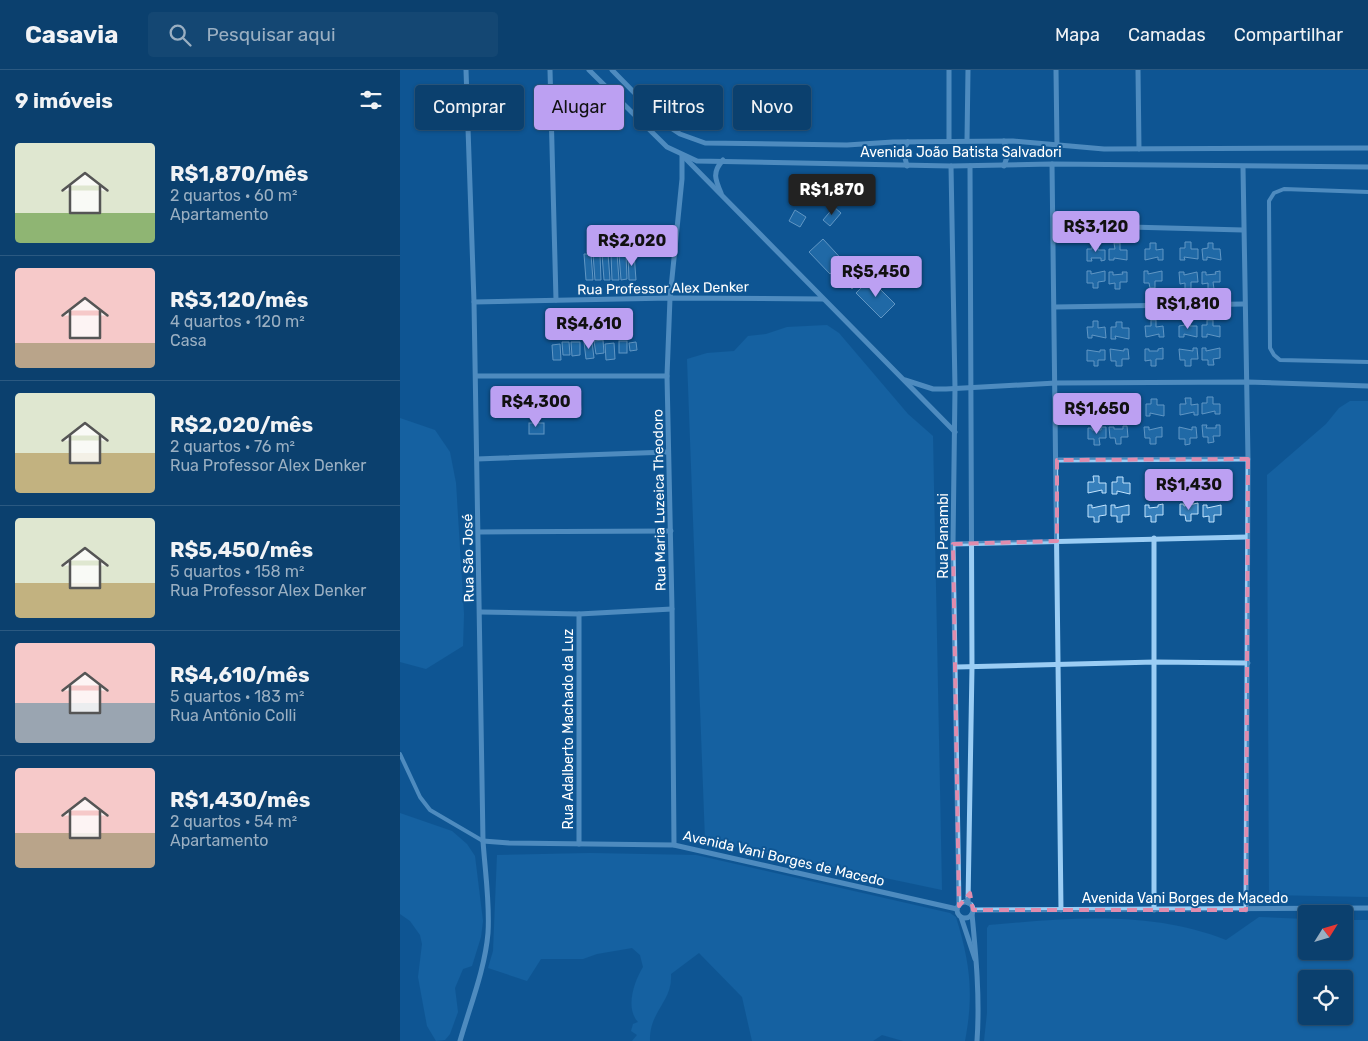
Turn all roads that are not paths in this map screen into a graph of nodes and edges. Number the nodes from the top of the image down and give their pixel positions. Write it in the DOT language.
graph roads {
  1 [pos="466,70"];
  2 [pos="550,70"];
  3 [pos="589,70"];
  4 [pos="612,70"];
  5 [pos="949,70"];
  6 [pos="968,70"];
  7 [pos="1056,70"];
  8 [pos="1138,70"];
  9 [pos="949,141"];
  10 [pos="967,141"];
  11 [pos="1004,141"];
  12 [pos="908,142"];
  13 [pos="1057,145"];
  14 [pos="1139,148"];
  15 [pos="1368,148"];
  16 [pos="682,155"];
  17 [pos="723,160"];
  18 [pos="1052,164"];
  19 [pos="907,166"];
  20 [pos="951,166"];
  21 [pos="970,166"];
  22 [pos="1004,166"];
  23 [pos="1243,167"];
  24 [pos="1368,168"];
  25 [pos="1368,192"];
  26 [pos="722,195"];
  27 [pos="1054,225"];
  28 [pos="1244,230"];
  29 [pos="670,298"];
  30 [pos="822,299"];
  31 [pos="556,300"];
  32 [pos="474,302"];
  33 [pos="1244,304"];
  34 [pos="1055,307"];
  35 [pos="1368,362"];
  36 [pos="476,376"];
  37 [pos="667,376"];
  38 [pos="905,380"];
  39 [pos="1247,382"];
  40 [pos="1056,383"];
  41 [pos="1368,386"];
  42 [pos="971,387"];
  43 [pos="955,388"];
  44 [pos="955,432"];
  45 [pos="668,452"];
  46 [pos="477,458"];
  47 [pos="1057,460"];
  48 [pos="1248,460"];
  49 [pos="671,531"];
  50 [pos="479,532"];
  51 [pos="1248,537"];
  52 [pos="1154,538"];
  53 [pos="1057,540"];
  54 [pos="972,543"];
  55 [pos="953,544"];
  56 [pos="672,609"];
  57 [pos="481,612"];
  58 [pos="579,614"];
  59 [pos="1155,662"];
  60 [pos="1248,663"];
  61 [pos="1059,666"];
  62 [pos="957,667"];
  63 [pos="972,667"];
  64 [pos="400,754"];
  65 [pos="483,841"];
  66 [pos="579,844"];
  67 [pos="674,845"];
  68 [pos="968,903"];
  69 [pos="958,907"];
  70 [pos="1368,908"];
  71 [pos="1061,910"];
  72 [pos="1154,910"];
  73 [pos="1246,910"];
  74 [pos="973,912"];
  75 [pos="961,917"];
  76 [pos="977,963"];
  77 [pos="460,1041"];
  78 [pos="977,1041"];
  1 -- 32 [label="street, Rua São José"];
  2 -- 31 [label="street"];
  3 -- 16 [label="street, Avenida João Batista Salvadori"];
  4 -- 12 [label="street, Avenida João Batista Salvadori"];
  5 -- 9 [label="street"];
  6 -- 10 [label="street"];
  7 -- 13 [label="street"];
  8 -- 14 [label="street"];
  9 -- 10 [label="street, Avenida João Batista Salvadori"];
  9 -- 12 [label="street, Avenida João Batista Salvadori"];
  10 -- 11 [label="street, Avenida João Batista Salvadori"];
  11 -- 13 [label="street, Avenida João Batista Salvadori"];
  11 -- 22 [label="street"];
  12 -- 19 [label="street"];
  13 -- 14 [label="street, Avenida João Batista Salvadori"];
  14 -- 15 [label="street, Avenida João Batista Salvadori"];
  16 -- 17 [label="street, Avenida João Batista Salvadori"];
  16 -- 26 [label="street"];
  16 -- 29 [label="street, Rua Maria Luzeica Theodoro"];
  17 -- 19 [label="street, Avenida João Batista Salvadori"];
  17 -- 26 [label="street"];
  18 -- 22 [label="street, Avenida João Batista Salvadori"];
  18 -- 23 [label="street, Avenida João Batista Salvadori"];
  18 -- 27 [label="street"];
  19 -- 20 [label="street, Avenida João Batista Salvadori"];
  20 -- 21 [label="street, Avenida João Batista Salvadori"];
  20 -- 43 [label="street, Rua Panambi"];
  21 -- 22 [label="street, Avenida João Batista Salvadori"];
  21 -- 42 [label="street, Rua Panambi"];
  23 -- 24 [label="street, Avenida João Batista Salvadori"];
  23 -- 28 [label="street"];
  25 -- 35 [label="lane"];
  26 -- 30 [label="street"];
  27 -- 28 [label="street"];
  27 -- 34 [label="street"];
  28 -- 33 [label="street"];
  29 -- 30 [label="street, Rua Professor Alex Denker"];
  29 -- 31 [label="street, Rua Professor Alex Denker"];
  29 -- 37 [label="street, Rua Maria Luzeica Theodoro"];
  30 -- 38 [label="street"];
  31 -- 32 [label="street, Rua Professor Alex Denker"];
  32 -- 36 [label="street, Rua São José"];
  33 -- 34 [label="street"];
  33 -- 39 [label="street"];
  34 -- 40 [label="street"];
  36 -- 37 [label="street"];
  36 -- 46 [label="street, Rua São José"];
  37 -- 45 [label="street, Rua Maria Luzeica Theodoro"];
  38 -- 43 [label="street"];
  38 -- 44 [label="street"];
  39 -- 40 [label="street"];
  39 -- 41 [label="street"];
  39 -- 48 [label="street"];
  40 -- 42 [label="street"];
  40 -- 47 [label="street"];
  42 -- 43 [label="street"];
  42 -- 54 [label="street, Rua Panambi"];
  43 -- 44 [label="street, Rua Panambi"];
  44 -- 55 [label="street, Rua Panambi"];
  45 -- 46 [label="street"];
  45 -- 49 [label="street, Rua Maria Luzeica Theodoro"];
  46 -- 50 [label="street, Rua São José"];
  47 -- 48 [label="street"];
  47 -- 53 [label="street"];
  48 -- 51 [label="street"];
  49 -- 50 [label="street"];
  49 -- 56 [label="street, Rua Maria Luzeica Theodoro"];
  50 -- 57 [label="street, Rua São José"];
  51 -- 52 [label="street"];
  51 -- 60 [label="street"];
  52 -- 53 [label="street"];
  52 -- 59 [label="street"];
  53 -- 54 [label="street"];
  53 -- 61 [label="street"];
  54 -- 55 [label="street"];
  54 -- 63 [label="street, Rua Panambi"];
  55 -- 62 [label="street, Rua Panambi"];
  56 -- 58 [label="street"];
  56 -- 67 [label="street, Rua Maria Luzeica Theodoro"];
  57 -- 58 [label="street"];
  57 -- 65 [label="street, Rua São José"];
  58 -- 66 [label="street, Rua Adalberto Machado da Luz"];
  59 -- 60 [label="street"];
  59 -- 61 [label="street"];
  59 -- 72 [label="street"];
  60 -- 73 [label="street"];
  61 -- 63 [label="street"];
  61 -- 71 [label="street"];
  62 -- 63 [label="street"];
  62 -- 69 [label="street, Rua Panambi"];
  63 -- 68 [label="street, Rua Panambi"];
  64 -- 65 [label="lane"];
  65 -- 66 [label="street, Avenida Vani Borges de Macedo"];
  65 -- 77 [label="street, Rua São José"];
  66 -- 67 [label="street, Avenida Vani Borges de Macedo"];
  67 -- 69 [label="street, Avenida Vani Borges de Macedo"];
  68 -- 69 [label="street"];
  68 -- 74 [label="street"];
  69 -- 75 [label="street"];
  70 -- 73 [label="street, Avenida Vani Borges de Macedo"];
  71 -- 72 [label="street, Avenida Vani Borges de Macedo"];
  71 -- 74 [label="street, Avenida Vani Borges de Macedo"];
  72 -- 73 [label="street, Avenida Vani Borges de Macedo"];
  74 -- 75 [label="street, Avenida Vani Borges de Macedo"];
  74 -- 76 [label="street"];
  75 -- 76 [label="street"];
  76 -- 78 [label="street"];
}
